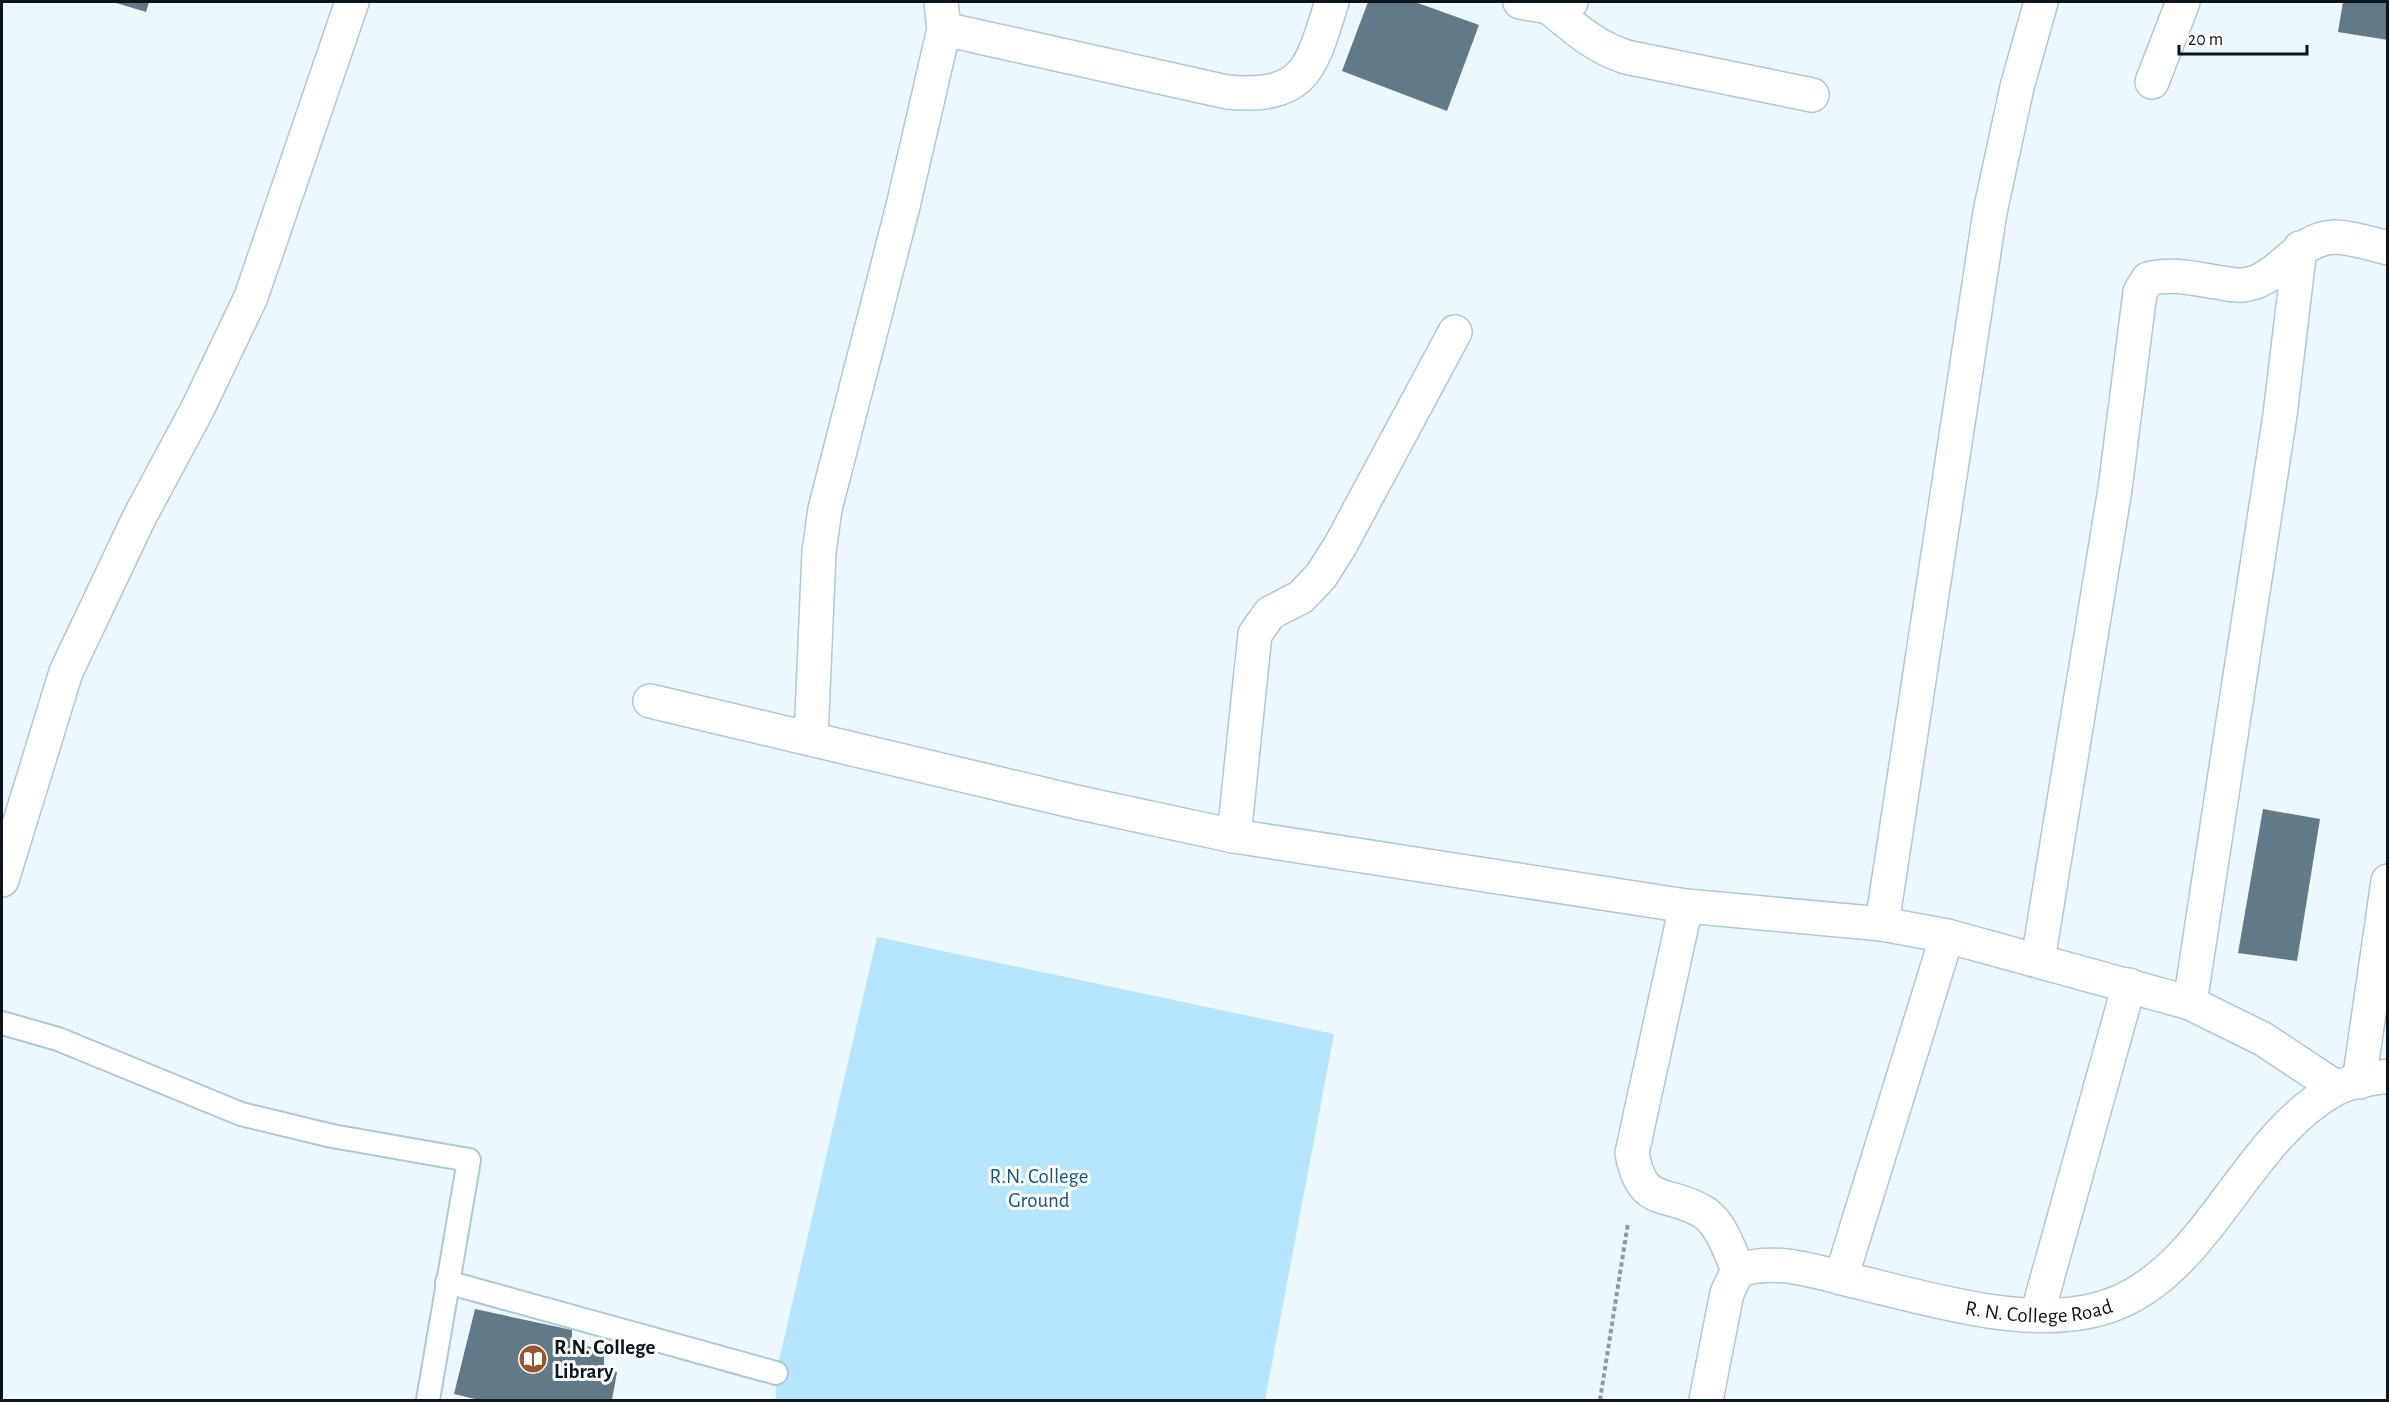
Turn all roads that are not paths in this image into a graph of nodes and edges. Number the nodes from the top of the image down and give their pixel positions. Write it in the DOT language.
graph roads {
  1 [pos="352,2"];
  2 [pos="1332,2"];
  3 [pos="2041,2"];
  4 [pos="2183,2"];
  5 [pos="1547,4"];
  6 [pos="943,15"];
  7 [pos="2152,82"];
  8 [pos="1812,95"];
  9 [pos="2386,239"];
  10 [pos="2300,249"];
  11 [pos="1455,332"];
  12 [pos="651,701"];
  13 [pos="811,738"];
  14 [pos="1234,836"];
  15 [pos="2,880"];
  16 [pos="2388,881"];
  17 [pos="1686,906"];
  18 [pos="1881,924"];
  19 [pos="1947,936"];
  20 [pos="2038,960"];
  21 [pos="2129,985"];
  22 [pos="2190,1003"];
  23 [pos="2,1023"];
  24 [pos="2361,1082"];
  25 [pos="1738,1270"];
  26 [pos="1841,1278"];
  27 [pos="447,1282"];
  28 [pos="2037,1315"];
  29 [pos="776,1373"];
  30 [pos="428,1401"];
  31 [pos="1706,1401"];
  1 -- 15 [label="street"];
  2 -- 6 [label="street"];
  3 -- 18 [label="street"];
  4 -- 7 [label="street"];
  5 -- 8 [label="street"];
  6 -- 13 [label="street"];
  9 -- 10 [label="street"];
  10 -- 20 [label="street"];
  10 -- 22 [label="street"];
  11 -- 14 [label="street"];
  12 -- 13 [label="street"];
  13 -- 14 [label="street"];
  14 -- 17 [label="street"];
  16 -- 24 [label="street"];
  17 -- 18 [label="street"];
  17 -- 25 [label="street"];
  18 -- 19 [label="street"];
  19 -- 20 [label="street"];
  19 -- 26 [label="street"];
  20 -- 21 [label="street"];
  21 -- 22 [label="street"];
  21 -- 28 [label="street"];
  22 -- 24 [label="street"];
  23 -- 27 [label="lane"];
  24 -- 28 [label="street, R. N. College Road"];
  25 -- 26 [label="street, R. N. College Road"];
  25 -- 31 [label="street"];
  26 -- 28 [label="street, R. N. College Road"];
  27 -- 29 [label="lane"];
  27 -- 30 [label="lane"];
}
